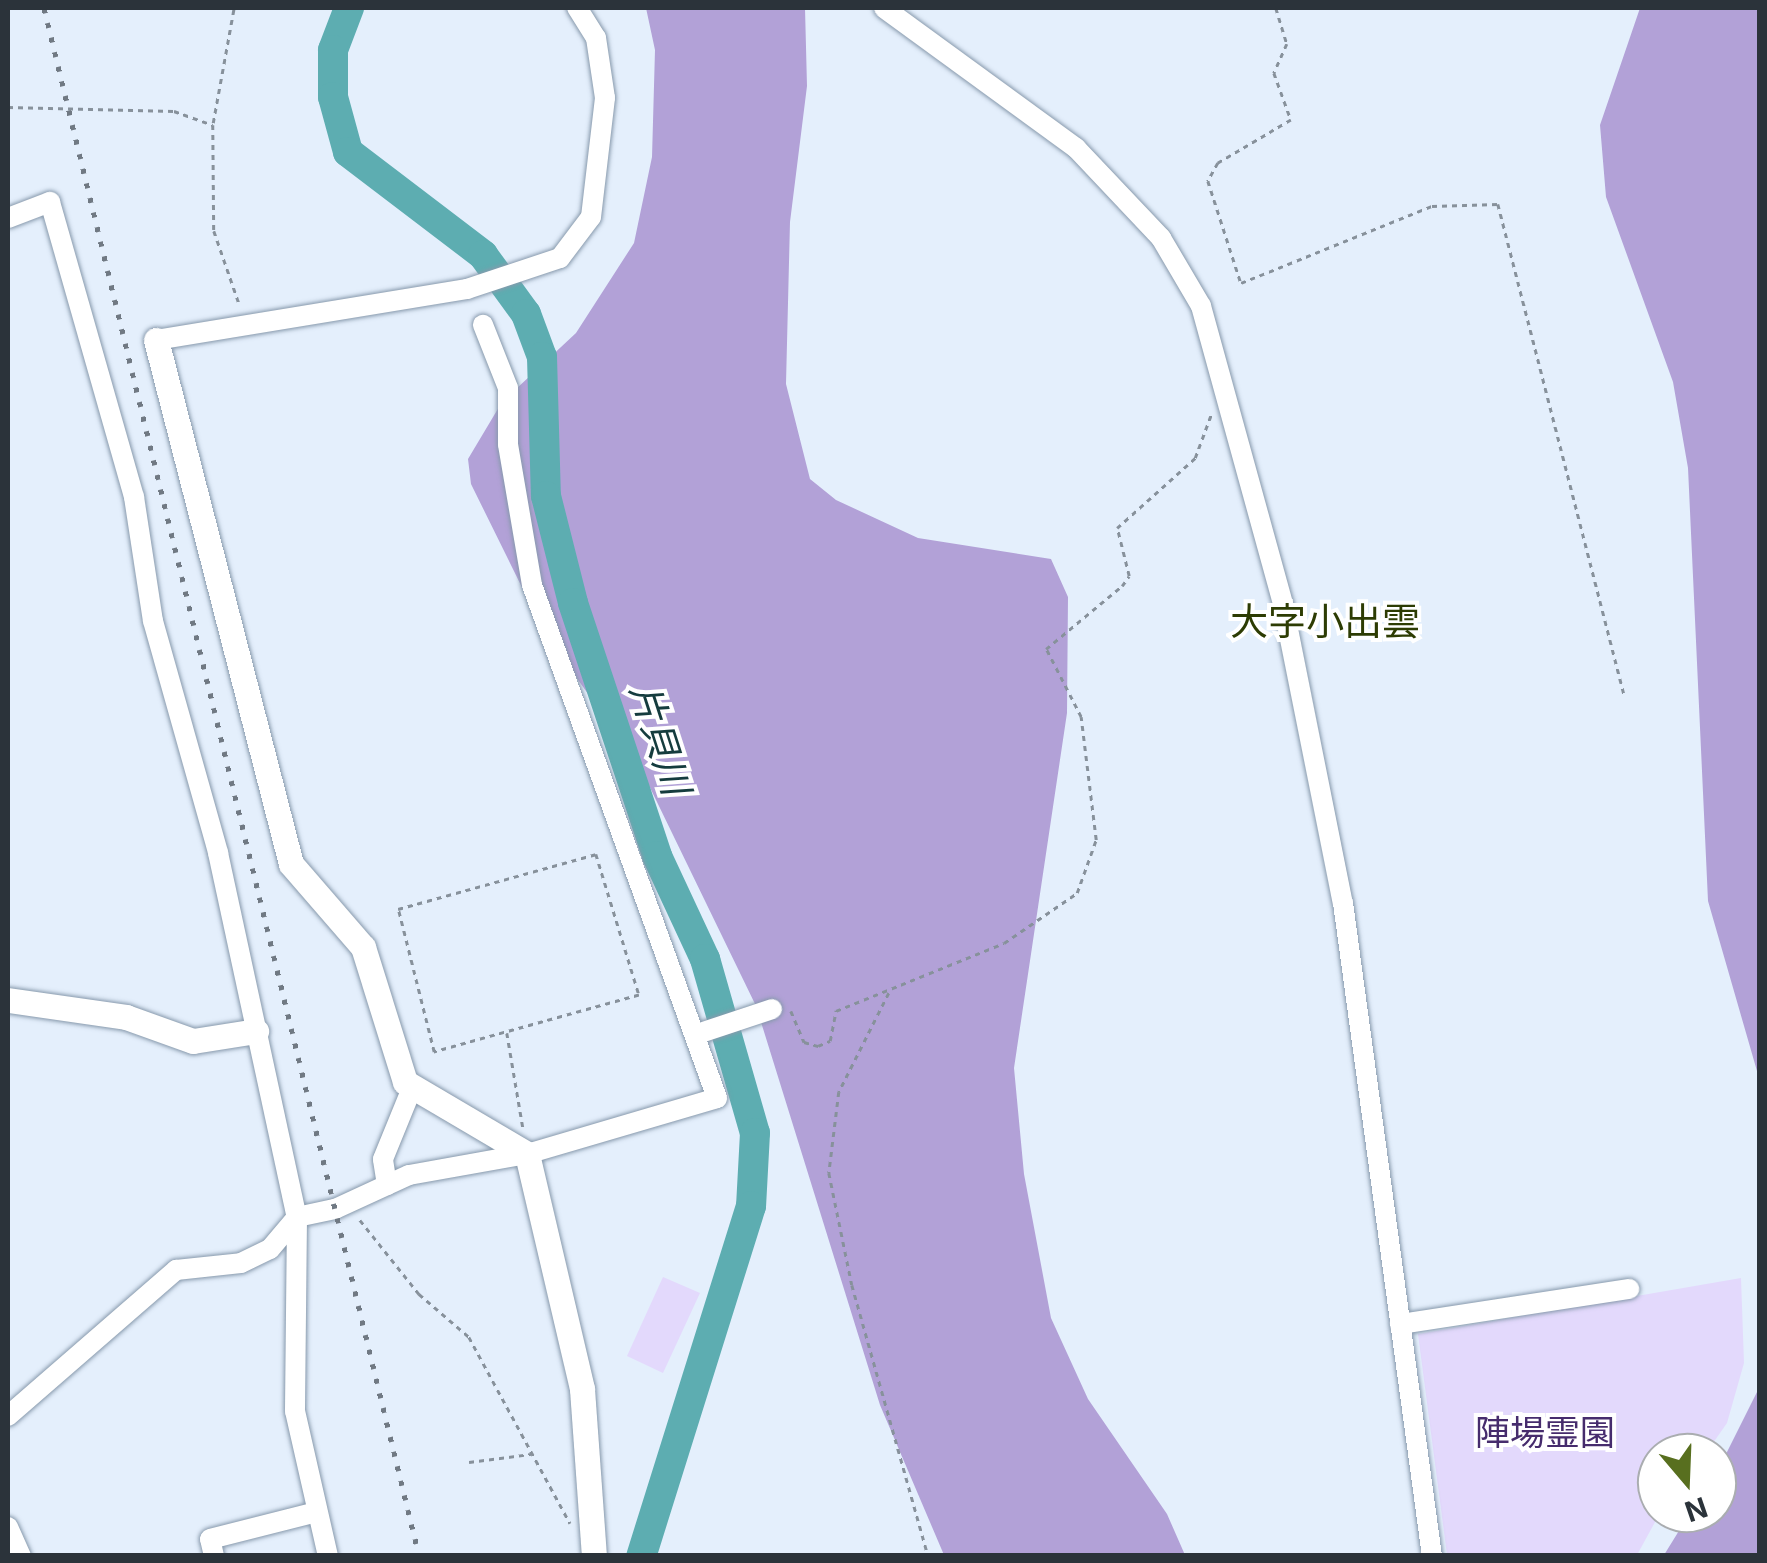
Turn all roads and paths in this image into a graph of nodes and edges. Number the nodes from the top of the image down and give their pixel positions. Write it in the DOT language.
graph roads {
  1 [pos="234,8"];
  2 [pos="576,8"];
  3 [pos="884,8"];
  4 [pos="1276,8"];
  5 [pos="8,107"];
  6 [pos="213,125"];
  7 [pos="8,218"];
  8 [pos="249,325"];
  9 [pos="483,325"];
  10 [pos="156,340"];
  11 [pos="1214,400"];
  12 [pos="1624,694"];
  13 [pos="890,990"];
  14 [pos="8,1000"];
  15 [pos="772,1009"];
  16 [pos="256,1031"];
  17 [pos="507,1033"];
  18 [pos="697,1034"];
  19 [pos="412,1088"];
  20 [pos="527,1154"];
  21 [pos="387,1185"];
  22 [pos="348,1203"];
  23 [pos="297,1216"];
  24 [pos="1629,1289"];
  25 [pos="1400,1324"];
  26 [pos="8,1416"];
  27 [pos="532,1454"];
  28 [pos="469,1462"];
  29 [pos="317,1512"];
  30 [pos="8,1527"];
  31 [pos="593,1544"];
  32 [pos="21,1556"];
  33 [pos="214,1556"];
  34 [pos="328,1556"];
  35 [pos="928,1556"];
  36 [pos="1432,1556"];
  1 -- 6 [label="path"];
  2 -- 8 [label="street"];
  3 -- 25 [label="street"];
  4 -- 12 [label="path"];
  5 -- 6 [label="path"];
  6 -- 8 [label="path"];
  7 -- 16 [label="street"];
  8 -- 10 [label="street"];
  9 -- 18 [label="street"];
  10 -- 19 [label="street"];
  11 -- 13 [label="path"];
  13 -- 15 [label="path"];
  13 -- 35 [label="path"];
  14 -- 16 [label="street"];
  15 -- 18 [label="street"];
  16 -- 23 [label="street"];
  17 -- 17 [label="path"];
  17 -- 20 [label="path"];
  18 -- 20 [label="street"];
  19 -- 20 [label="street"];
  19 -- 21 [label="street"];
  20 -- 21 [label="street"];
  20 -- 31 [label="street"];
  21 -- 22 [label="street"];
  22 -- 23 [label="street"];
  22 -- 27 [label="path"];
  23 -- 26 [label="street"];
  23 -- 29 [label="street"];
  24 -- 25 [label="street"];
  25 -- 36 [label="street"];
  27 -- 28 [label="path"];
  27 -- 31 [label="path"];
  29 -- 33 [label="street"];
  29 -- 34 [label="street"];
  30 -- 32 [label="street"];
}
